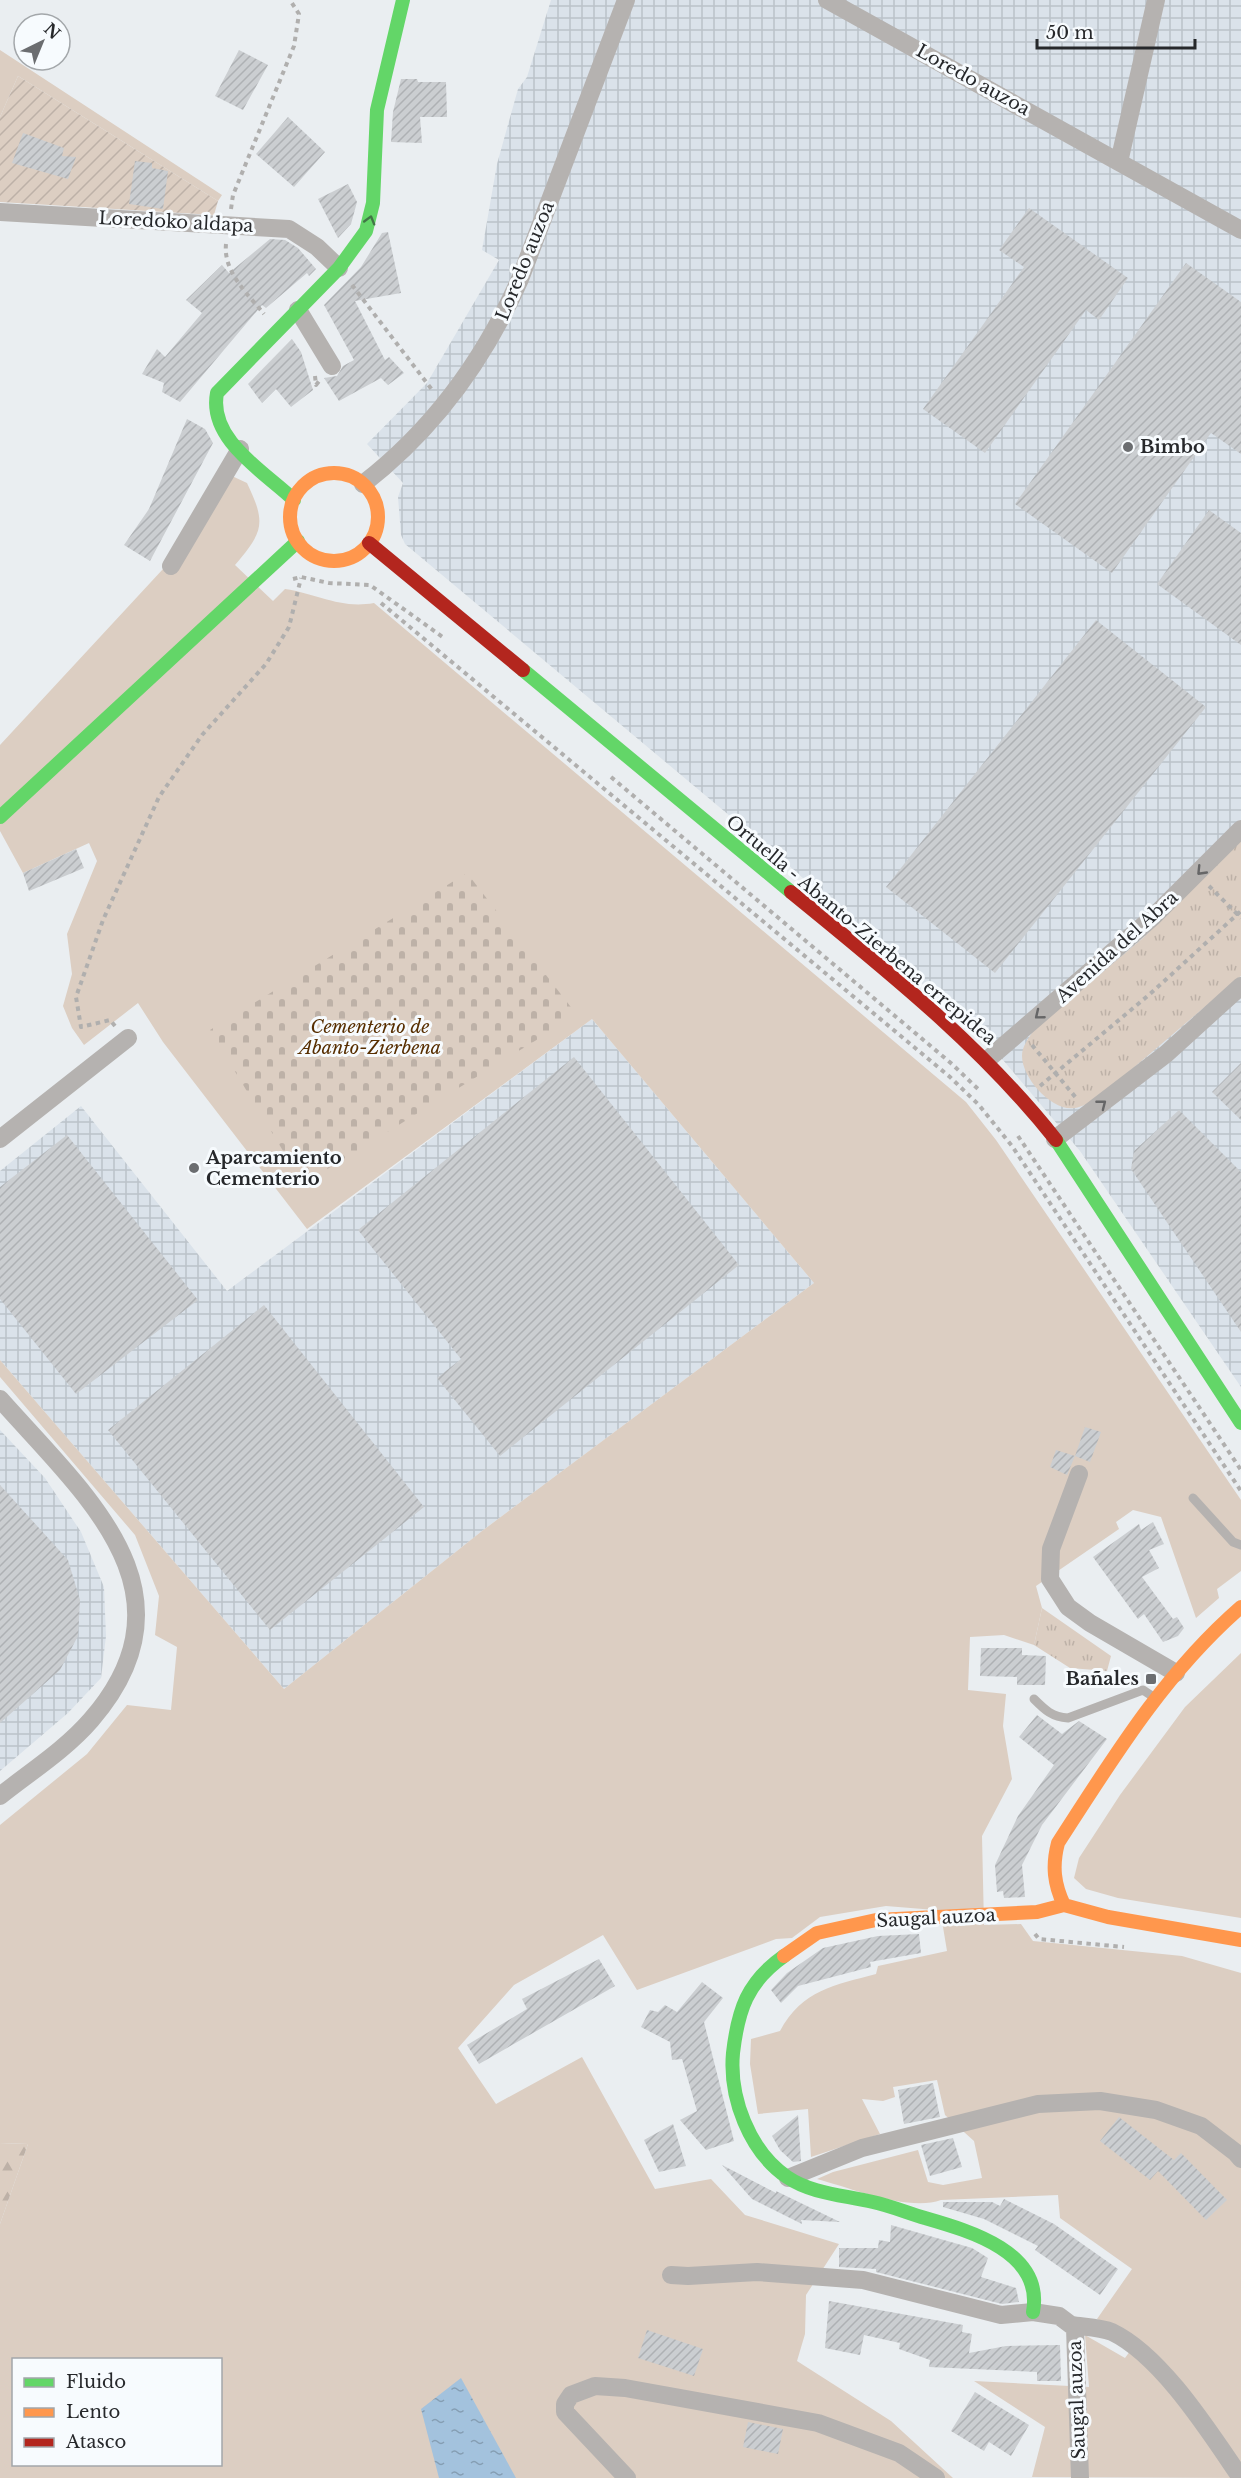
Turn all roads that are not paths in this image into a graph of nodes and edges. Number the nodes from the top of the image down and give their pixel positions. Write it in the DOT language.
graph roads {
  1 [pos="403,0"];
  2 [pos="626,0"];
  3 [pos="827,0"];
  4 [pos="1156,0"];
  5 [pos="1119,162"];
  6 [pos="0,212"];
  7 [pos="1241,230"];
  8 [pos="339,268"];
  9 [pos="298,310"];
  10 [pos="323,369"];
  11 [pos="240,449"];
  12 [pos="363,484"];
  13 [pos="294,500"];
  14 [pos="298,541"];
  15 [pos="369,543"];
  16 [pos="171,566"];
  17 [pos="0,817"];
  18 [pos="1241,829"];
  19 [pos="1241,986"];
  20 [pos="121,1032"];
  21 [pos="987,1060"];
  22 [pos="0,1139"];
  23 [pos="1055,1139"];
  24 [pos="0,1399"];
  25 [pos="1241,1423"];
  26 [pos="1079,1474"];
  27 [pos="1193,1498"];
  28 [pos="1241,1545"];
  29 [pos="1241,1607"];
  30 [pos="1176,1673"];
  31 [pos="1034,1699"];
  32 [pos="1156,1699"];
  33 [pos="0,1796"];
  34 [pos="1064,1905"];
  35 [pos="1241,1940"];
  36 [pos="1241,2159"];
  37 [pos="788,2178"];
  38 [pos="671,2275"];
  39 [pos="1033,2312"];
  40 [pos="1071,2325"];
  41 [pos="627,2478"];
  42 [pos="936,2478"];
  43 [pos="1080,2478"];
  44 [pos="1241,2478"];
  8 -- 1 [label="street, one-way"];
  2 -- 12 [label="street, Loredo auzoa"];
  3 -- 5 [label="street, Loredo auzoa"];
  4 -- 5 [label="street"];
  5 -- 7 [label="street, Loredo auzoa"];
  6 -- 8 [label="street, Loredoko aldapa"];
  8 -- 9 [label="street"];
  9 -- 10 [label="street"];
  9 -- 11 [label="street"];
  11 -- 13 [label="street"];
  11 -- 16 [label="street"];
  12 -- 13 [label="street"];
  12 -- 15 [label="street"];
  13 -- 14 [label="street"];
  14 -- 15 [label="street"];
  14 -- 17 [label="street"];
  15 -- 21 [label="street, Ortuella - Abanto-Zierbena errepidea"];
  18 -- 21 [label="street, Avenida del Abra, one-way"];
  23 -- 19 [label="street, one-way"];
  20 -- 22 [label="street"];
  21 -- 23 [label="street, Ortuella - Abanto-Zierbena errepidea"];
  23 -- 25 [label="street, Ortuella - Abanto-Zierbena errepidea"];
  24 -- 33 [label="street"];
  26 -- 30 [label="street"];
  27 -- 28 [label="lane"];
  29 -- 30 [label="street"];
  30 -- 32 [label="street"];
  31 -- 32 [label="lane"];
  32 -- 34 [label="street"];
  34 -- 35 [label="street"];
  34 -- 37 [label="street, Saugal auzoa"];
  36 -- 37 [label="street"];
  37 -- 39 [label="street, Saugal auzoa"];
  38 -- 39 [label="street, Saugal auzoa"];
  39 -- 40 [label="street, Saugal auzoa"];
  40 -- 43 [label="street, Saugal auzoa"];
  40 -- 44 [label="street, Saugal auzoa"];
  41 -- 42 [label="street"];
}
